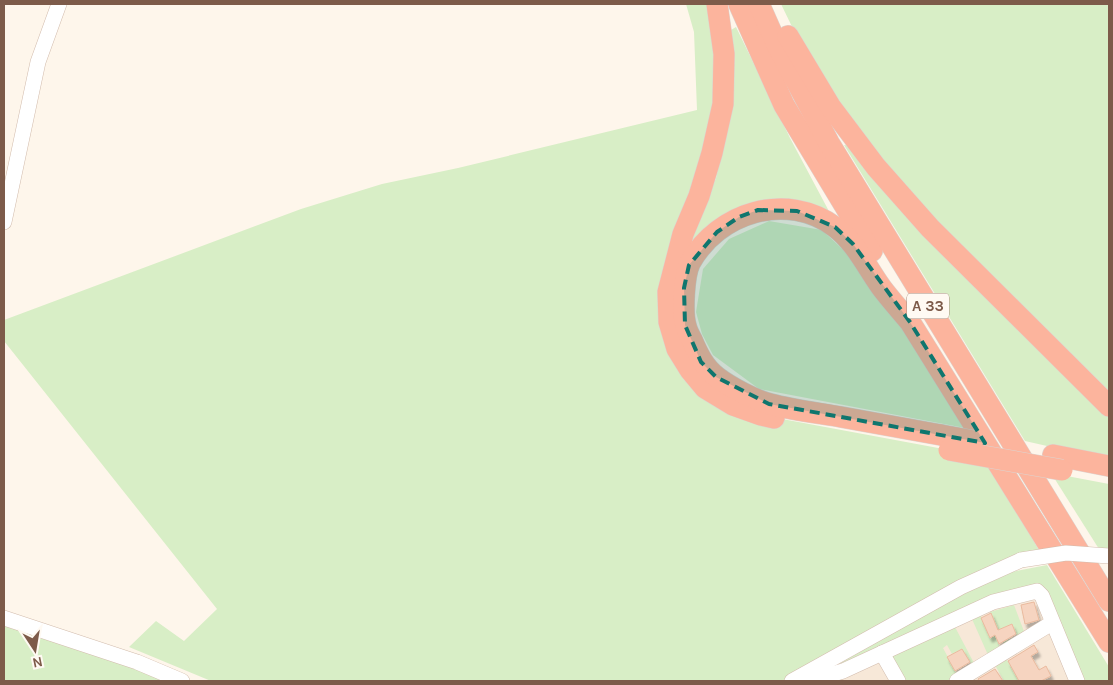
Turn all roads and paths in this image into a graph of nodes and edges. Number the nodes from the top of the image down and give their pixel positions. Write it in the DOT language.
graph roads {
  1 [pos="59,4"];
  2 [pos="717,4"];
  3 [pos="739,4"];
  4 [pos="759,4"];
  5 [pos="772,4"];
  6 [pos="4,222"];
  7 [pos="910,322"];
  8 [pos="1109,406"];
  9 [pos="945,443"];
  10 [pos="1058,463"];
  11 [pos="1109,466"];
  12 [pos="1109,480"];
  13 [pos="1109,556"];
  14 [pos="1066,573"];
  15 [pos="1109,601"];
  16 [pos="4,618"];
  17 [pos="1052,623"];
  18 [pos="1109,642"];
  19 [pos="882,654"];
  20 [pos="1109,656"];
  21 [pos="797,679"];
  22 [pos="182,681"];
  23 [pos="898,681"];
  24 [pos="957,681"];
  25 [pos="1077,681"];
  1 -- 6 [label="street"];
  2 -- 9 [label="highway"];
  3 -- 7 [label="highway, A 33"];
  4 -- 15 [label="highway, A 33"];
  5 -- 8 [label="highway"];
  7 -- 9 [label="highway"];
  7 -- 14 [label="highway, A 33"];
  9 -- 10 [label="highway, bridge"];
  10 -- 11 [label="highway"];
  10 -- 12 [label="highway"];
  13 -- 21 [label="street, bridge"];
  14 -- 18 [label="highway, A 33"];
  14 -- 20 [label="highway"];
  16 -- 22 [label="street"];
  17 -- 19 [label="street"];
  17 -- 24 [label="street"];
  17 -- 25 [label="street"];
  19 -- 21 [label="street"];
  19 -- 23 [label="street"];
}
